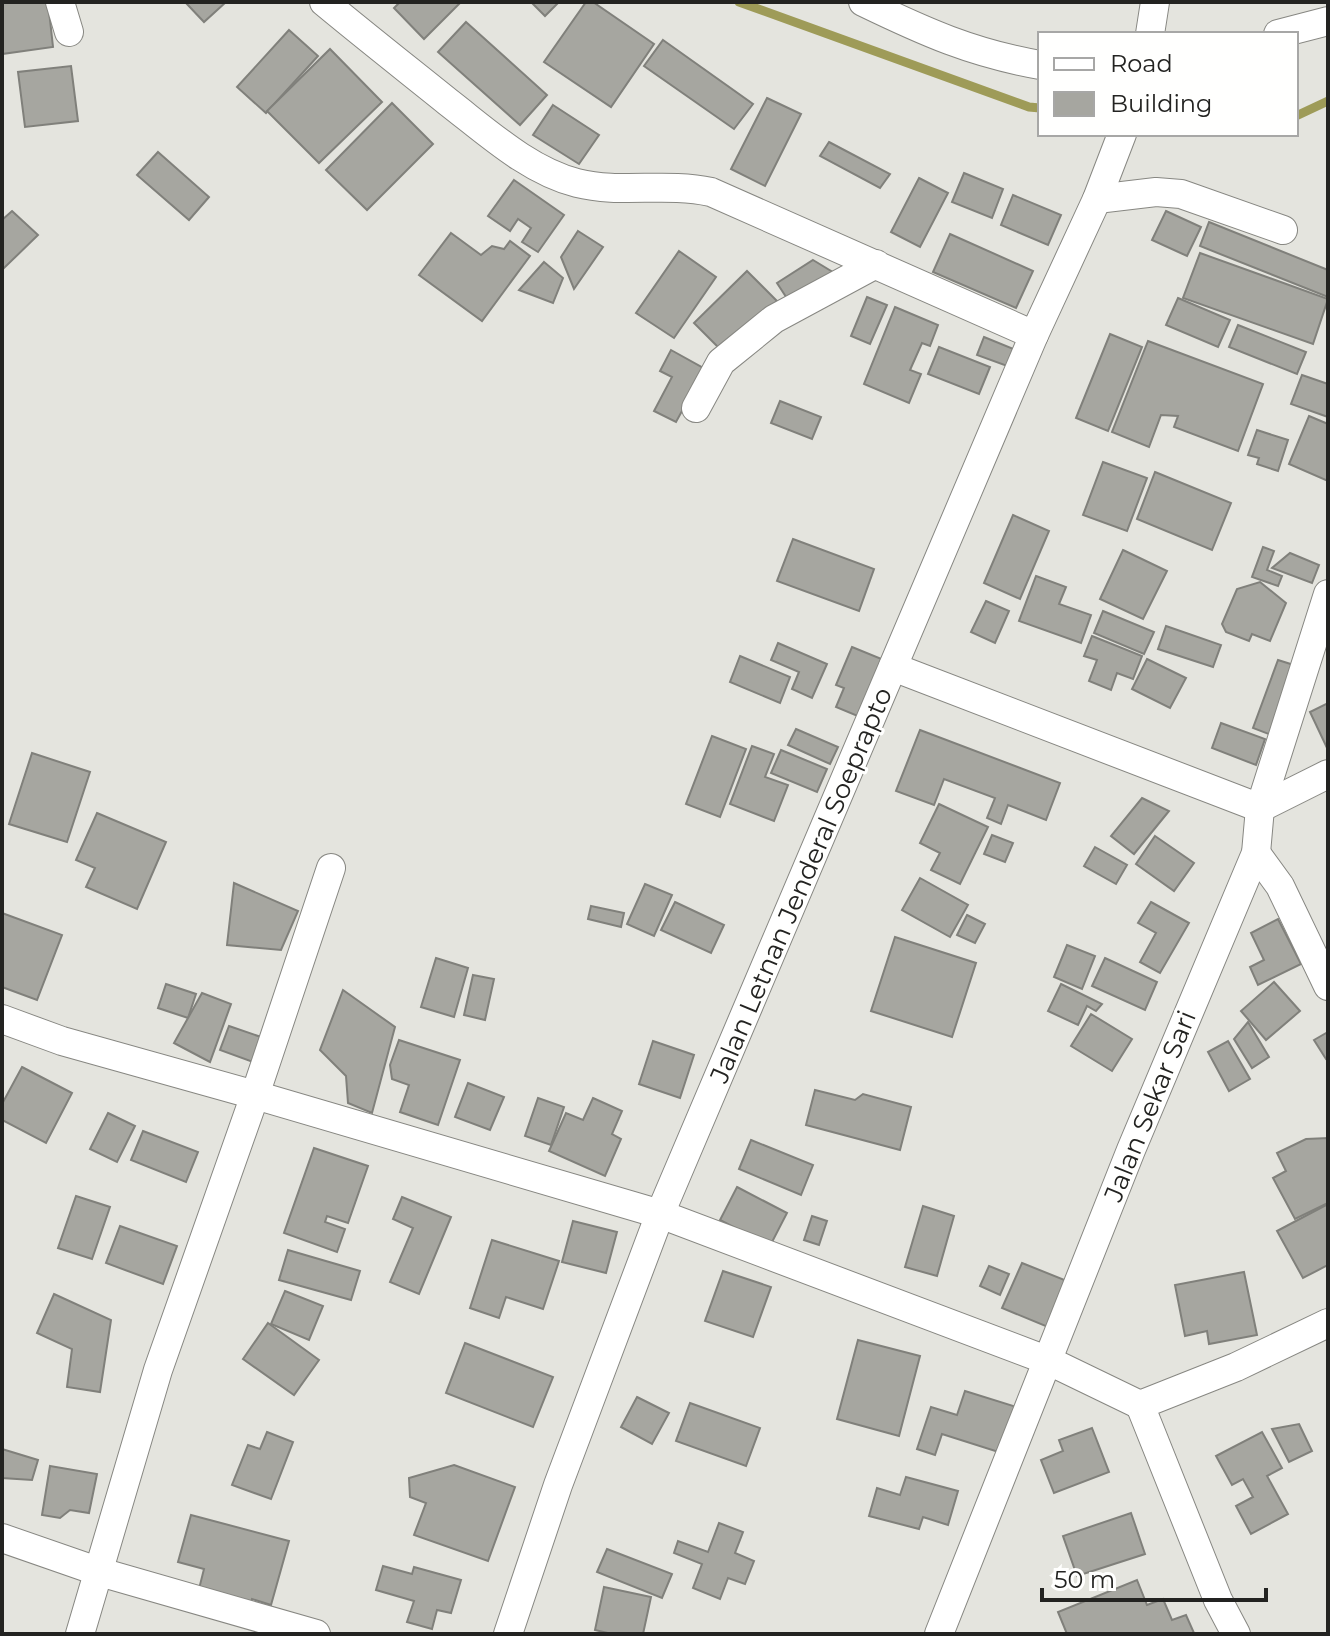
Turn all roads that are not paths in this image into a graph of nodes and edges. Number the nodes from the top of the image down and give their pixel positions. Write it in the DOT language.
graph roads {
  1 [pos="60,2"];
  2 [pos="324,2"];
  3 [pos="863,2"];
  4 [pos="1155,2"];
  5 [pos="1328,21"];
  6 [pos="69,32"];
  7 [pos="1150,32"];
  8 [pos="1286,32"];
  9 [pos="1038,65"];
  10 [pos="1120,140"];
  11 [pos="1097,199"];
  12 [pos="1283,230"];
  13 [pos="876,264"];
  14 [pos="1034,335"];
  15 [pos="696,408"];
  16 [pos="1328,594"];
  17 [pos="893,667"];
  18 [pos="1328,774"];
  19 [pos="1260,808"];
  20 [pos="1256,853"];
  21 [pos="331,868"];
  22 [pos="1328,986"];
  23 [pos="2,1019"];
  24 [pos="255,1095"];
  25 [pos="660,1214"];
  26 [pos="1328,1323"];
  27 [pos="1049,1361"];
  28 [pos="1140,1405"];
  29 [pos="2,1538"];
  30 [pos="100,1572"];
  31 [pos="80,1634"];
  32 [pos="316,1634"];
  33 [pos="508,1634"];
  34 [pos="939,1634"];
  35 [pos="1236,1634"];
  1 -- 6 [label="street"];
  2 -- 13 [label="street"];
  3 -- 9 [label="street"];
  4 -- 7 [label="street"];
  5 -- 8 [label="street"];
  10 -- 11 [label="street, Jalan Letnan Jenderal Soeprapto"];
  11 -- 12 [label="street"];
  11 -- 14 [label="street, Jalan Letnan Jenderal Soeprapto"];
  13 -- 14 [label="street"];
  13 -- 15 [label="street"];
  14 -- 17 [label="street, Jalan Letnan Jenderal Soeprapto"];
  16 -- 19 [label="street, Jalan Sekar Sari"];
  17 -- 19 [label="street"];
  17 -- 25 [label="street, Jalan Letnan Jenderal Soeprapto"];
  18 -- 19 [label="street"];
  19 -- 20 [label="street, Jalan Sekar Sari"];
  20 -- 22 [label="street"];
  20 -- 27 [label="street, Jalan Sekar Sari"];
  21 -- 24 [label="street"];
  23 -- 24 [label="street"];
  24 -- 25 [label="street"];
  24 -- 30 [label="street"];
  25 -- 27 [label="street"];
  25 -- 33 [label="street, Jalan Letnan Jenderal Soeprapto"];
  26 -- 28 [label="street"];
  27 -- 28 [label="street"];
  27 -- 34 [label="street, Jalan Sekar Sari"];
  28 -- 35 [label="street"];
  29 -- 30 [label="street"];
  30 -- 31 [label="street"];
  30 -- 32 [label="street"];
}
